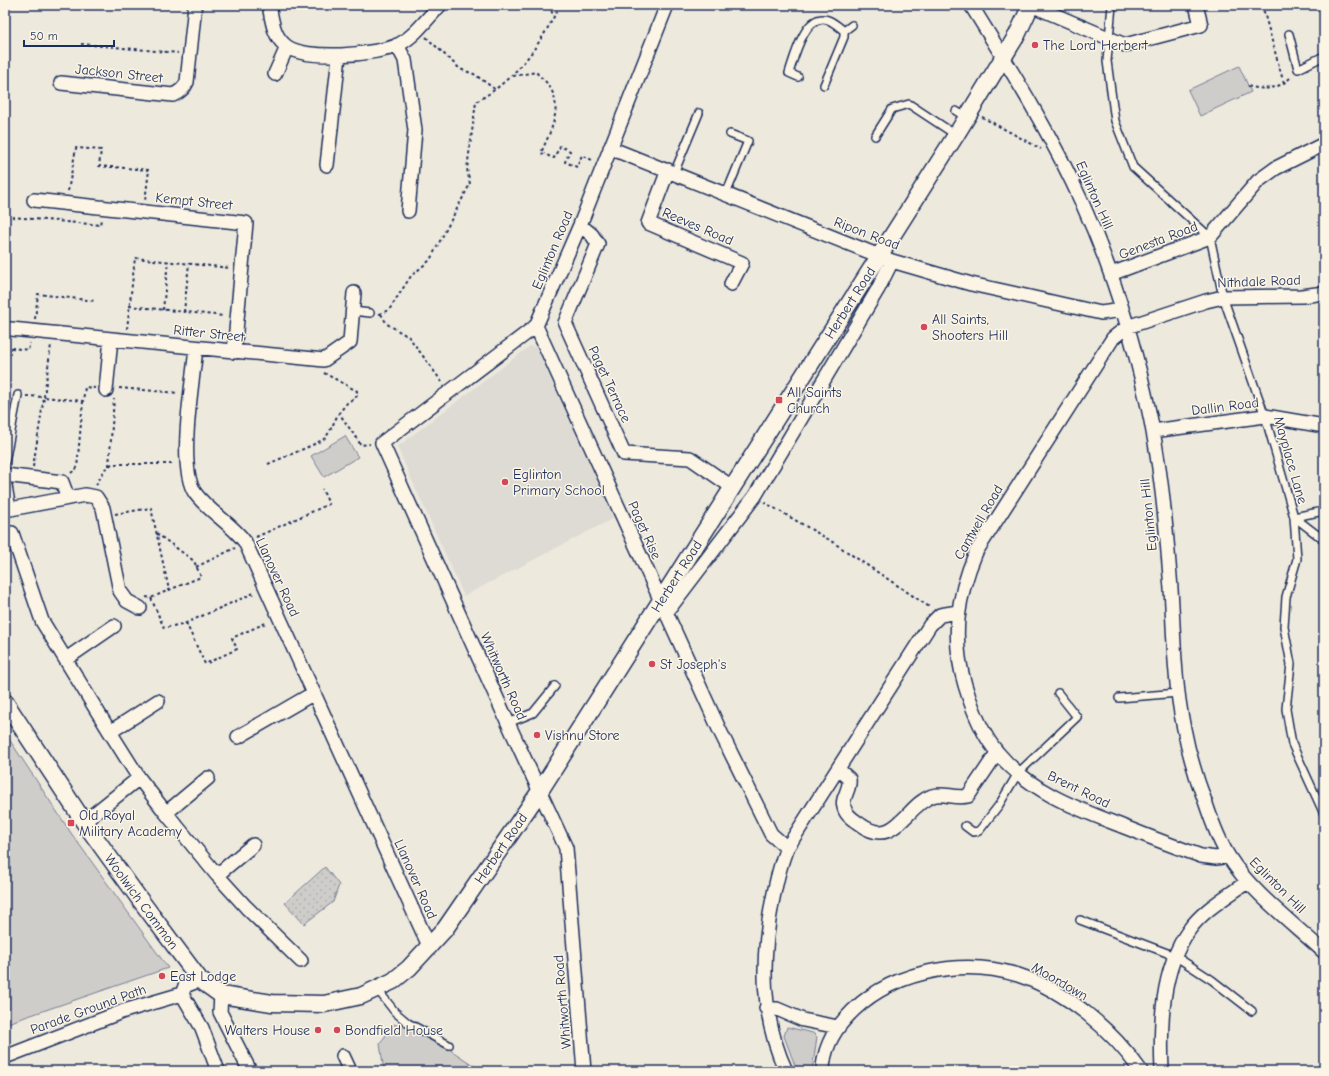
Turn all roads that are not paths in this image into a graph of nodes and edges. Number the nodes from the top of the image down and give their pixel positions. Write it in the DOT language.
graph roads {
  1 [pos="195,5"];
  2 [pos="270,5"];
  3 [pos="440,5"];
  4 [pos="667,5"];
  5 [pos="971,5"];
  6 [pos="1031,5"];
  7 [pos="1112,5"];
  8 [pos="1196,5"];
  9 [pos="852,25"];
  10 [pos="844,31"];
  11 [pos="1289,34"];
  12 [pos="1110,39"];
  13 [pos="397,45"];
  14 [pos="287,47"];
  15 [pos="340,56"];
  16 [pos="1324,56"];
  17 [pos="1004,57"];
  18 [pos="275,74"];
  19 [pos="798,77"];
  20 [pos="61,83"];
  21 [pos="824,86"];
  22 [pos="699,113"];
  23 [pos="730,134"];
  24 [pos="956,135"];
  25 [pos="875,136"];
  26 [pos="1324,144"];
  27 [pos="610,148"];
  28 [pos="327,165"];
  29 [pos="671,172"];
  30 [pos="726,194"];
  31 [pos="34,200"];
  32 [pos="408,211"];
  33 [pos="580,226"];
  34 [pos="1210,237"];
  35 [pos="886,258"];
  36 [pos="1111,274"];
  37 [pos="731,284"];
  38 [pos="354,293"];
  39 [pos="1324,293"];
  40 [pos="1223,297"];
  41 [pos="1122,310"];
  42 [pos="353,311"];
  43 [pos="370,313"];
  44 [pos="536,326"];
  45 [pos="1127,327"];
  46 [pos="11,329"];
  47 [pos="111,339"];
  48 [pos="196,348"];
  49 [pos="234,352"];
  50 [pos="111,388"];
  51 [pos="18,395"];
  52 [pos="1265,416"];
  53 [pos="1324,426"];
  54 [pos="1153,431"];
  55 [pos="382,443"];
  56 [pos="5,462"];
  57 [pos="5,475"];
  58 [pos="5,486"];
  59 [pos="732,487"];
  60 [pos="68,498"];
  61 [pos="7,509"];
  62 [pos="1324,511"];
  63 [pos="1294,517"];
  64 [pos="12,533"];
  65 [pos="1324,540"];
  66 [pos="142,603"];
  67 [pos="663,607"];
  68 [pos="958,612"];
  69 [pos="114,626"];
  70 [pos="66,659"];
  71 [pos="555,686"];
  72 [pos="314,693"];
  73 [pos="1178,693"];
  74 [pos="1058,694"];
  75 [pos="1119,698"];
  76 [pos="158,701"];
  77 [pos="5,702"];
  78 [pos="508,723"];
  79 [pos="110,732"];
  80 [pos="238,737"];
  81 [pos="997,753"];
  82 [pos="838,769"];
  83 [pos="1018,773"];
  84 [pos="139,778"];
  85 [pos="208,778"];
  86 [pos="540,791"];
  87 [pos="166,812"];
  88 [pos="1324,814"];
  89 [pos="84,822"];
  90 [pos="965,826"];
  91 [pos="253,845"];
  92 [pos="787,848"];
  93 [pos="1228,856"];
  94 [pos="217,875"];
  95 [pos="1247,882"];
  96 [pos="1080,920"];
  97 [pos="430,948"];
  98 [pos="1324,952"];
  99 [pos="1175,956"];
  100 [pos="301,961"];
  101 [pos="200,980"];
  102 [pos="377,989"];
  103 [pos="182,994"];
  104 [pos="221,995"];
  105 [pos="766,1008"];
  106 [pos="1252,1011"];
  107 [pos="838,1027"];
  108 [pos="449,1045"];
  109 [pos="5,1056"];
  110 [pos="343,1056"];
  111 [pos="218,1071"];
  112 [pos="250,1071"];
  113 [pos="350,1071"];
  114 [pos="584,1071"];
  115 [pos="786,1071"];
  116 [pos="823,1071"];
  117 [pos="1141,1071"];
  118 [pos="1162,1071"];
  1 -- 20 [label="street, Jackson Street"];
  2 -- 14 [label="street"];
  3 -- 13 [label="street"];
  4 -- 27 [label="street, Eglinton Road"];
  5 -- 17 [label="street"];
  6 -- 12 [label="street"];
  6 -- 17 [label="street, Herbert Road"];
  7 -- 12 [label="lane"];
  8 -- 12 [label="street"];
  9 -- 10 [label="lane"];
  10 -- 19 [label="lane"];
  10 -- 21 [label="lane"];
  11 -- 16 [label="lane"];
  12 -- 34 [label="lane"];
  13 -- 15 [label="street"];
  13 -- 32 [label="street"];
  14 -- 15 [label="street"];
  14 -- 18 [label="street"];
  15 -- 28 [label="street"];
  17 -- 24 [label="street, Herbert Road"];
  17 -- 36 [label="street, Eglinton Hill"];
  22 -- 29 [label="lane"];
  23 -- 30 [label="lane"];
  24 -- 25 [label="lane"];
  24 -- 35 [label="street, Herbert Road"];
  26 -- 34 [label="street, Genesta Road"];
  27 -- 29 [label="street, Ripon Road"];
  27 -- 33 [label="street, Eglinton Road"];
  29 -- 30 [label="street, Ripon Road"];
  29 -- 37 [label="street, Reeves Road"];
  30 -- 35 [label="street, Ripon Road"];
  31 -- 49 [label="street, Kempt Street"];
  33 -- 44 [label="street, Eglinton Road"];
  33 -- 59 [label="street, Paget Terrace"];
  34 -- 36 [label="street, Genesta Road"];
  34 -- 40 [label="lane, Mayplace Lane"];
  35 -- 41 [label="street, Ripon Road"];
  35 -- 59 [label="street, Herbert Road"];
  35 -- 67 [label="street, Herbert Road"];
  36 -- 41 [label="street, Eglinton Hill"];
  38 -- 42 [label="street, Ritter Street"];
  39 -- 40 [label="street, Nithdale Road"];
  40 -- 45 [label="street, Nithdale Road"];
  40 -- 52 [label="lane, Mayplace Lane"];
  41 -- 45 [label="street, Eglinton Hill"];
  42 -- 43 [label="lane"];
  42 -- 49 [label="street, Ritter Street"];
  44 -- 55 [label="street, Eglinton Road"];
  44 -- 67 [label="street, Paget Rise"];
  45 -- 54 [label="street, Eglinton Hill"];
  45 -- 68 [label="street, Cantwell Road"];
  46 -- 47 [label="street, Ritter Street"];
  47 -- 48 [label="street, Ritter Street"];
  47 -- 50 [label="street"];
  48 -- 49 [label="street, Ritter Street"];
  48 -- 72 [label="street, Llanover Road"];
  51 -- 56 [label="lane"];
  52 -- 53 [label="street, Dallin Road"];
  52 -- 54 [label="street, Dallin Road"];
  52 -- 63 [label="lane, Mayplace Lane"];
  54 -- 73 [label="street, Eglinton Hill"];
  55 -- 78 [label="street, Whitworth Road"];
  57 -- 60 [label="street"];
  58 -- 61 [label="street"];
  59 -- 67 [label="street, Herbert Road"];
  60 -- 61 [label="street"];
  60 -- 66 [label="street"];
  62 -- 63 [label="lane"];
  63 -- 65 [label="lane"];
  63 -- 88 [label="lane, Mayplace Lane"];
  64 -- 70 [label="street"];
  67 -- 86 [label="street, Herbert Road"];
  67 -- 92 [label="street, Paget Rise"];
  68 -- 81 [label="street, Brent Road"];
  68 -- 82 [label="street"];
  69 -- 70 [label="street"];
  70 -- 79 [label="street"];
  71 -- 78 [label="lane"];
  72 -- 80 [label="street"];
  72 -- 97 [label="street, Llanover Road"];
  73 -- 75 [label="lane"];
  73 -- 93 [label="street, Eglinton Hill"];
  74 -- 83 [label="lane"];
  76 -- 79 [label="street"];
  77 -- 89 [label="street, Woolwich Common"];
  78 -- 86 [label="street, Whitworth Road"];
  79 -- 84 [label="street"];
  81 -- 82 [label="street"];
  81 -- 83 [label="street, Brent Road"];
  82 -- 92 [label="street"];
  83 -- 90 [label="lane"];
  83 -- 93 [label="street, Brent Road"];
  84 -- 87 [label="street"];
  84 -- 89 [label="street"];
  85 -- 87 [label="street"];
  86 -- 97 [label="street, Herbert Road"];
  86 -- 114 [label="street, Whitworth Road"];
  87 -- 94 [label="street"];
  89 -- 101 [label="street, Woolwich Common"];
  91 -- 94 [label="street"];
  92 -- 105 [label="street"];
  93 -- 95 [label="street, Eglinton Hill"];
  94 -- 100 [label="street"];
  95 -- 98 [label="street, Eglinton Hill"];
  95 -- 99 [label="street"];
  96 -- 99 [label="lane"];
  97 -- 102 [label="street, Herbert Road"];
  99 -- 106 [label="lane"];
  99 -- 118 [label="street"];
  101 -- 103 [label="street, Parade Ground Path"];
  101 -- 104 [label="street, Woolwich Common"];
  102 -- 104 [label="street, Herbert Road"];
  102 -- 108 [label="lane"];
  103 -- 109 [label="street, Parade Ground Path"];
  103 -- 111 [label="street"];
  104 -- 112 [label="street"];
  105 -- 107 [label="street"];
  105 -- 115 [label="street"];
  107 -- 116 [label="street, Moordown"];
  107 -- 117 [label="street, Moordown"];
  110 -- 113 [label="street"];
}
